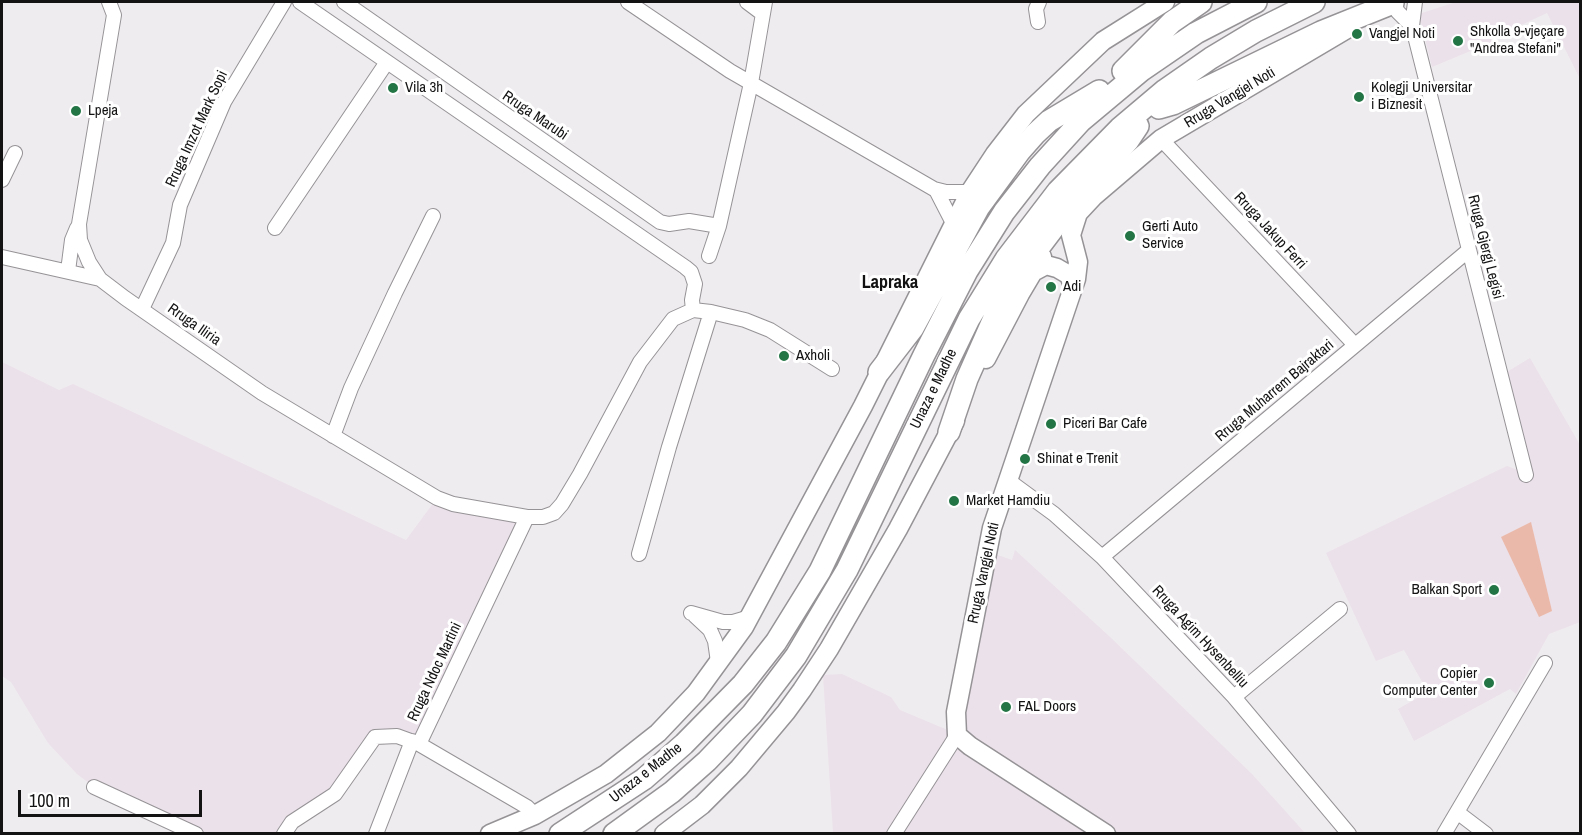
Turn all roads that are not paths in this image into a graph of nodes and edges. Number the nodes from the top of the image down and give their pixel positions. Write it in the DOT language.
graph roads {
  1 [pos="109,2"];
  2 [pos="284,2"];
  3 [pos="300,2"];
  4 [pos="344,2"];
  5 [pos="628,2"];
  6 [pos="747,2"];
  7 [pos="1039,2"];
  8 [pos="1164,2"];
  9 [pos="1201,2"];
  10 [pos="1256,2"];
  11 [pos="1316,2"];
  12 [pos="1394,2"];
  13 [pos="1415,2"];
  14 [pos="764,8"];
  15 [pos="1038,22"];
  16 [pos="1211,25"];
  17 [pos="1412,26"];
  18 [pos="387,62"];
  19 [pos="1124,71"];
  20 [pos="751,83"];
  21 [pos="1099,91"];
  22 [pos="1159,108"];
  23 [pos="1138,126"];
  24 [pos="1161,139"];
  25 [pos="15,153"];
  26 [pos="2,180"];
  27 [pos="936,190"];
  28 [pos="970,192"];
  29 [pos="1078,213"];
  30 [pos="433,216"];
  31 [pos="79,224"];
  32 [pos="953,224"];
  33 [pos="719,226"];
  34 [pos="275,228"];
  35 [pos="1028,228"];
  36 [pos="986,239"];
  37 [pos="1468,250"];
  38 [pos="709,256"];
  39 [pos="2,257"];
  40 [pos="68,271"];
  41 [pos="1033,272"];
  42 [pos="100,279"];
  43 [pos="1075,282"];
  44 [pos="142,309"];
  45 [pos="693,310"];
  46 [pos="711,312"];
  47 [pos="1355,345"];
  48 [pos="832,369"];
  49 [pos="879,372"];
  50 [pos="949,432"];
  51 [pos="333,436"];
  52 [pos="1526,475"];
  53 [pos="1009,482"];
  54 [pos="526,517"];
  55 [pos="639,554"];
  56 [pos="1102,557"];
  57 [pos="1340,609"];
  58 [pos="750,617"];
  59 [pos="718,662"];
  60 [pos="1545,663"];
  61 [pos="1233,698"];
  62 [pos="957,735"];
  63 [pos="416,742"];
  64 [pos="94,787"];
  65 [pos="1457,812"];
  66 [pos="536,815"];
  67 [pos="196,834"];
  68 [pos="284,834"];
  69 [pos="375,834"];
  70 [pos="490,834"];
  71 [pos="560,834"];
  72 [pos="614,834"];
  73 [pos="664,834"];
  74 [pos="894,834"];
  75 [pos="1106,834"];
  76 [pos="1349,834"];
  77 [pos="1444,834"];
  78 [pos="1486,834"];
  1 -- 31 [label="street, Rruga Iliria"];
  2 -- 44 [label="street, Rruga Imzot Mark Sopi"];
  3 -- 18 [label="street"];
  4 -- 33 [label="street, Rruga Marubi"];
  5 -- 20 [label="street"];
  6 -- 14 [label="street"];
  7 -- 15 [label="street"];
  8 -- 28 [label="main road"];
  9 -- 19 [label="highway"];
  10 -- 16 [label="highway, Unaza e Madhe"];
  11 -- 22 [label="highway"];
  11 -- 35 [label="highway, Unaza e Madhe"];
  12 -- 17 [label="street, Rruga Gjergj Legisi"];
  12 -- 22 [label="highway"];
  12 -- 24 [label="main road, Rruga Vangjel Noti"];
  13 -- 17 [label="street, Rruga Gjergj Legisi"];
  14 -- 20 [label="street"];
  16 -- 19 [label="highway"];
  16 -- 36 [label="highway, Unaza e Madhe"];
  17 -- 37 [label="street, Rruga Gjergj Legisi"];
  18 -- 34 [label="street"];
  18 -- 45 [label="street"];
  19 -- 21 [label="highway"];
  20 -- 27 [label="street"];
  20 -- 33 [label="street"];
  21 -- 36 [label="highway"];
  21 -- 49 [label="highway"];
  22 -- 23 [label="highway"];
  23 -- 35 [label="highway"];
  23 -- 50 [label="highway"];
  24 -- 29 [label="main road, Rruga Vangjel Noti"];
  24 -- 47 [label="street, Rruga Jakup Ferri"];
  25 -- 26 [label="street"];
  27 -- 28 [label="street"];
  27 -- 32 [label="street"];
  28 -- 32 [label="main road"];
  29 -- 41 [label="main road, Rruga Vangjel Noti"];
  29 -- 43 [label="main road"];
  30 -- 51 [label="street"];
  31 -- 40 [label="street"];
  31 -- 42 [label="street, Rruga Iliria"];
  32 -- 49 [label="main road"];
  33 -- 38 [label="street"];
  35 -- 72 [label="highway, Unaza e Madhe"];
  36 -- 71 [label="highway, Unaza e Madhe"];
  37 -- 47 [label="street, Rruga Muharrem Bajraktari"];
  37 -- 52 [label="street, Rruga Gjergj Legisi"];
  39 -- 40 [label="street"];
  40 -- 42 [label="street"];
  41 -- 43 [label="main road"];
  41 -- 50 [label="main road, Rruga Vangjel Noti"];
  42 -- 44 [label="street, Rruga Iliria"];
  43 -- 53 [label="main road, Rruga Vangjel Noti"];
  44 -- 51 [label="street, Rruga Iliria"];
  45 -- 46 [label="street"];
  45 -- 54 [label="street, Rruga Iliria"];
  46 -- 48 [label="street"];
  46 -- 55 [label="street"];
  47 -- 56 [label="street, Rruga Muharrem Bajraktari"];
  49 -- 58 [label="main road"];
  50 -- 73 [label="main road, Rruga Vangjel Noti"];
  51 -- 54 [label="street, Rruga Iliria"];
  53 -- 56 [label="street, Rruga Agim Hysenbelliu"];
  53 -- 62 [label="main road, Rruga Vangjel Noti"];
  54 -- 63 [label="street, Rruga Ndoc Martini"];
  56 -- 61 [label="street, Rruga Agim Hysenbelliu"];
  57 -- 61 [label="street"];
  58 -- 59 [label="main road"];
  58 -- 59 [label="street"];
  59 -- 66 [label="main road"];
  60 -- 65 [label="street"];
  61 -- 76 [label="street, Rruga Agim Hysenbelliu"];
  62 -- 74 [label="street"];
  62 -- 75 [label="main road"];
  63 -- 66 [label="street"];
  63 -- 68 [label="street, Rruga Ndoc Martini"];
  63 -- 69 [label="street"];
  64 -- 67 [label="street"];
  65 -- 77 [label="street"];
  65 -- 78 [label="street"];
  66 -- 70 [label="main road"];
}
